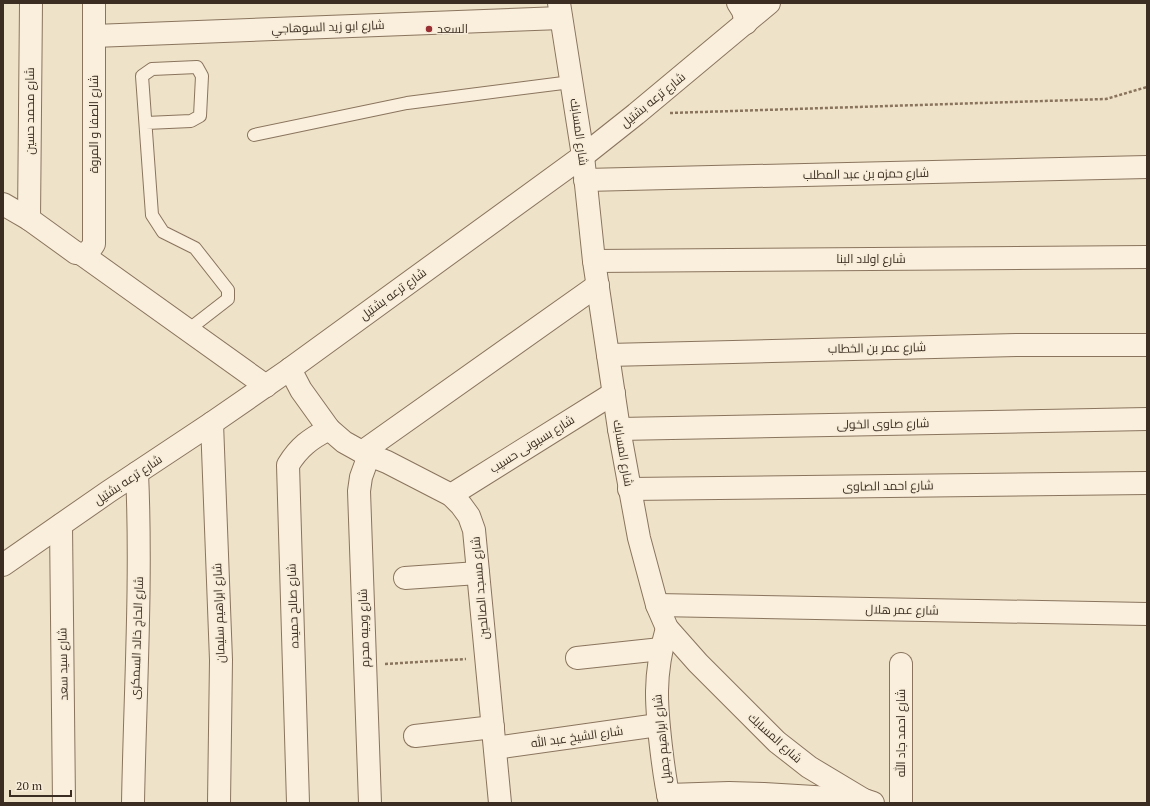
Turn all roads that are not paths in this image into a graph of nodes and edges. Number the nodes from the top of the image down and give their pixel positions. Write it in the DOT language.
graph roads {
  1 [pos="31,3"];
  2 [pos="94,3"];
  3 [pos="738,3"];
  4 [pos="769,3"];
  5 [pos="560,11"];
  6 [pos="746,23"];
  7 [pos="94,36"];
  8 [pos="571,82"];
  9 [pos="146,123"];
  10 [pos="254,135"];
  11 [pos="583,156"];
  12 [pos="1147,167"];
  13 [pos="585,180"];
  14 [pos="3,204"];
  15 [pos="29,219"];
  16 [pos="89,249"];
  17 [pos="1147,257"];
  18 [pos="594,261"];
  19 [pos="598,285"];
  20 [pos="188,330"];
  21 [pos="1147,345"];
  22 [pos="608,355"];
  23 [pos="290,369"];
  24 [pos="266,386"];
  25 [pos="614,393"];
  26 [pos="1147,419"];
  27 [pos="212,423"];
  28 [pos="619,429"];
  29 [pos="329,430"];
  30 [pos="366,453"];
  31 [pos="137,473"];
  32 [pos="1147,483"];
  33 [pos="629,489"];
  34 [pos="451,495"];
  35 [pos="61,525"];
  36 [pos="3,565"];
  37 [pos="478,573"];
  38 [pos="405,578"];
  39 [pos="657,605"];
  40 [pos="1147,614"];
  41 [pos="667,628"];
  42 [pos="661,649"];
  43 [pos="578,658"];
  44 [pos="901,664"];
  45 [pos="658,725"];
  46 [pos="493,727"];
  47 [pos="415,736"];
  48 [pos="495,748"];
  49 [pos="765,798"];
  50 [pos="820,800"];
  51 [pos="668,801"];
  52 [pos="868,802"];
  53 [pos="64,803"];
  54 [pos="133,803"];
  55 [pos="219,803"];
  56 [pos="298,803"];
  57 [pos="370,803"];
  58 [pos="500,803"];
  59 [pos="901,803"];
  1 -- 15 [label="street, شارع محمد حسين"];
  2 -- 7 [label="street, شارع الصفا و المروة"];
  3 -- 6 [label="street"];
  4 -- 6 [label="street, شارع ترعه بشتيل"];
  5 -- 7 [label="street, شارع ابو زيد السوهاجي"];
  5 -- 8 [label="street, شارع المسابك"];
  6 -- 11 [label="street, شارع ترعه بشتيل"];
  7 -- 16 [label="street, شارع الصفا و المروة"];
  8 -- 10 [label="lane"];
  8 -- 11 [label="street, شارع المسابك"];
  9 -- 9 [label="lane"];
  9 -- 20 [label="lane"];
  11 -- 13 [label="street, شارع المسابك"];
  11 -- 23 [label="street, شارع ترعه بشتيل"];
  12 -- 13 [label="street, شارع حمزه بن عبد المطلب"];
  13 -- 18 [label="street, شارع المسابك"];
  14 -- 15 [label="street"];
  15 -- 16 [label="street"];
  16 -- 20 [label="street"];
  17 -- 18 [label="street, شارع اولاد البنا"];
  18 -- 19 [label="street, شارع المسابك"];
  19 -- 22 [label="street, شارع المسابك"];
  19 -- 30 [label="street"];
  20 -- 24 [label="street"];
  21 -- 22 [label="street, شارع عمر بن الخطاب"];
  22 -- 25 [label="street, شارع المسابك"];
  23 -- 24 [label="street, شارع ترعه بشتيل"];
  23 -- 29 [label="street, شارع مسجد الصالحين"];
  24 -- 27 [label="street, شارع ترعه بشتيل"];
  25 -- 28 [label="street, شارع المسابك"];
  25 -- 34 [label="street, شارع بسيونى حسيب"];
  26 -- 28 [label="street, شارع صاوى الخولى"];
  27 -- 31 [label="street, شارع ترعه بشتيل"];
  27 -- 55 [label="street, شارع ابراهيم سليمان"];
  28 -- 33 [label="street, شارع المسابك"];
  29 -- 30 [label="street, شارع مسجد الصالحين"];
  29 -- 56 [label="street, شارع صالح حميده"];
  30 -- 34 [label="street, شارع مسجد الصالحين"];
  30 -- 57 [label="street, شارع وجيه محرم"];
  31 -- 35 [label="street, شارع ترعه بشتيل"];
  31 -- 54 [label="street, شارع الحاج خالد السمكرى"];
  32 -- 33 [label="street, شارع احمد الصاوى"];
  33 -- 39 [label="street, شارع المسابك"];
  34 -- 37 [label="street, شارع مسجد الصالحين"];
  35 -- 36 [label="street, شارع ترعه بشتيل"];
  35 -- 53 [label="street, شارع سيد سعد"];
  37 -- 38 [label="street"];
  37 -- 46 [label="street, شارع مسجد الصالحين"];
  39 -- 40 [label="street, شارع عمر هلال"];
  39 -- 41 [label="street, شارع المسابك"];
  41 -- 42 [label="street, شارع ابراهيم جميل"];
  41 -- 52 [label="street, شارع المسابك"];
  42 -- 43 [label="street"];
  42 -- 45 [label="street, شارع ابراهيم جميل"];
  44 -- 59 [label="street, شارع احمد جاد الله"];
  45 -- 48 [label="street, شارع الشيخ عبد الله"];
  45 -- 51 [label="street, شارع ابراهيم جميل"];
  46 -- 47 [label="street"];
  46 -- 48 [label="street, شارع مسجد الصالحين"];
  48 -- 58 [label="street, شارع مسجد الصالحين"];
  49 -- 50 [label="street"];
  49 -- 51 [label="street"];
  50 -- 52 [label="street"];
}
